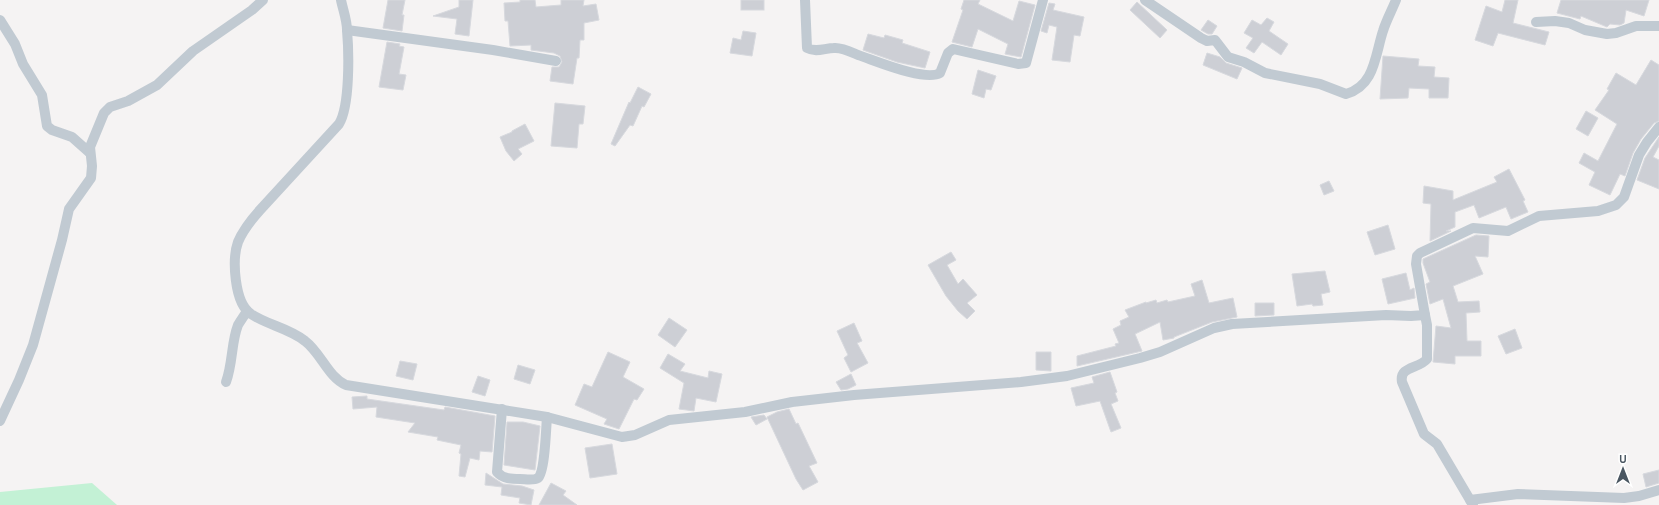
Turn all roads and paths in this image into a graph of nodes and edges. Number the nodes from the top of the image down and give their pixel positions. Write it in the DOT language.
graph roads {
  1 [pos="263,0"];
  2 [pos="341,0"];
  3 [pos="804,0"];
  4 [pos="1043,0"];
  5 [pos="1145,0"];
  6 [pos="1396,0"];
  7 [pos="0,20"];
  8 [pos="1536,22"];
  9 [pos="1659,26"];
  10 [pos="347,30"];
  11 [pos="556,61"];
  12 [pos="1659,127"];
  13 [pos="90,154"];
  14 [pos="247,311"];
  15 [pos="1425,315"];
  16 [pos="226,382"];
  17 [pos="502,409"];
  18 [pos="547,417"];
  19 [pos="0,421"];
  20 [pos="1659,490"];
  21 [pos="1472,502"];
  1 -- 13 [label="street"];
  2 -- 10 [label="street"];
  3 -- 4 [label="street"];
  5 -- 6 [label="street"];
  7 -- 13 [label="street"];
  8 -- 9 [label="street"];
  10 -- 11 [label="street"];
  10 -- 14 [label="street"];
  12 -- 15 [label="street"];
  13 -- 19 [label="street"];
  14 -- 16 [label="street"];
  14 -- 17 [label="street"];
  15 -- 18 [label="street"];
  15 -- 21 [label="street"];
  17 -- 18 [label="street"];
  17 -- 18 [label="street"];
  20 -- 21 [label="street"];
}
